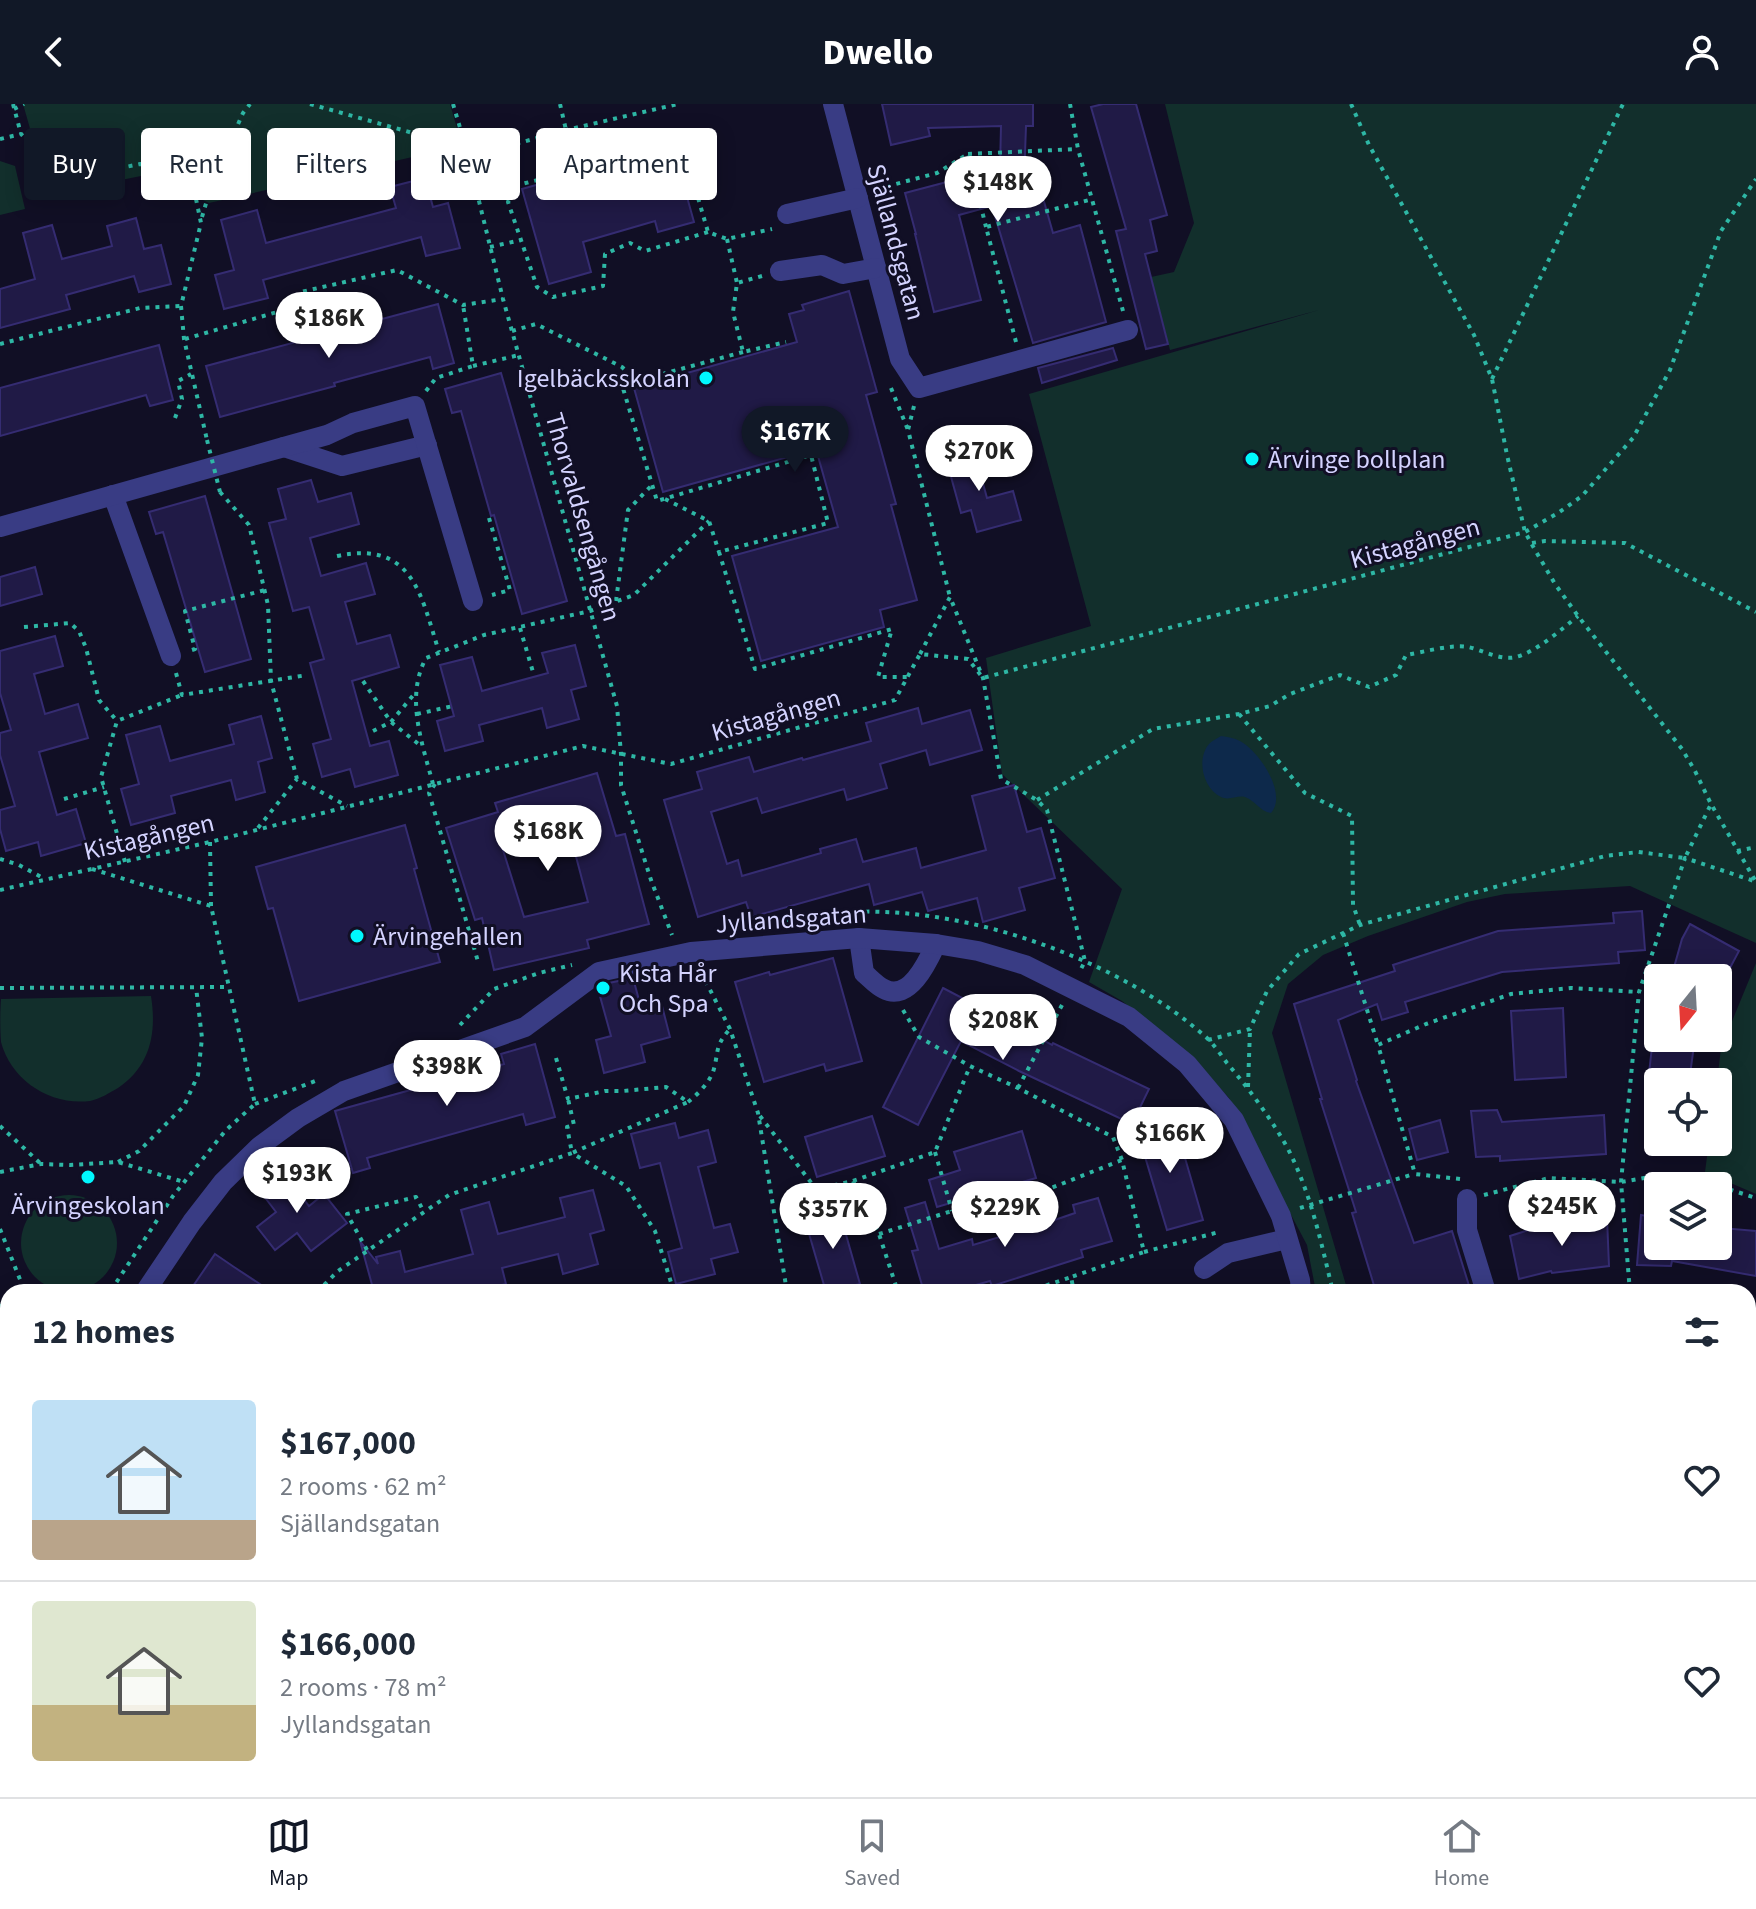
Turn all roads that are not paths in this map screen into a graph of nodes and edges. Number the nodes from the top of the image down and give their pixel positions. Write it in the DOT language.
graph roads {
  1 [pos="833,104"];
  2 [pos="867,194"];
  3 [pos="787,214"];
  4 [pos="876,268"];
  5 [pos="780,271"];
  6 [pos="1128,330"];
  7 [pos="427,445"];
  8 [pos="284,447"];
  9 [pos="113,495"];
  10 [pos="0,527"];
  11 [pos="473,601"];
  12 [pos="172,659"];
  13 [pos="859,938"];
  14 [pos="936,944"];
  15 [pos="1467,1199"];
  16 [pos="1287,1239"];
  17 [pos="1204,1269"];
  18 [pos="150,1284"];
  19 [pos="1300,1284"];
  20 [pos="1484,1284"];
  1 -- 2 [label="street, Själlandsgatan"];
  2 -- 3 [label="street"];
  2 -- 4 [label="street, Själlandsgatan"];
  4 -- 5 [label="street"];
  4 -- 6 [label="street, Själlandsgatan"];
  7 -- 8 [label="street"];
  7 -- 8 [label="street"];
  7 -- 11 [label="street"];
  8 -- 9 [label="street"];
  9 -- 10 [label="street"];
  9 -- 12 [label="street"];
  13 -- 14 [label="street, Jyllandsgatan"];
  13 -- 14 [label="street"];
  13 -- 18 [label="street, Jyllandsgatan"];
  14 -- 16 [label="street, Jyllandsgatan"];
  15 -- 20 [label="street"];
  16 -- 17 [label="street"];
  16 -- 19 [label="street, Jyllandsgatan"];
}
